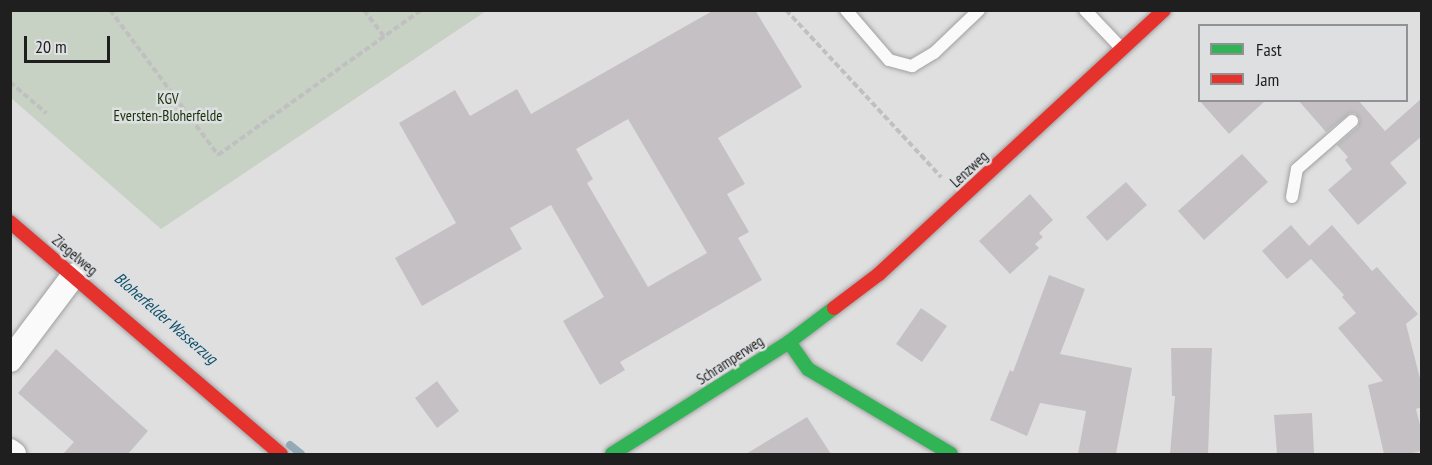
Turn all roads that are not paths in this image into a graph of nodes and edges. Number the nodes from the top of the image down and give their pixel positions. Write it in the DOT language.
graph roads {
  1 [pos="846,10"];
  2 [pos="979,10"];
  3 [pos="1085,10"];
  4 [pos="1164,10"];
  5 [pos="1122,49"];
  6 [pos="1352,122"];
  7 [pos="1292,197"];
  8 [pos="10,222"];
  9 [pos="74,275"];
  10 [pos="789,342"];
  11 [pos="10,360"];
  12 [pos="10,451"];
  13 [pos="14,454"];
  14 [pos="281,454"];
  15 [pos="612,454"];
  16 [pos="951,454"];
  1 -- 2 [label="lane"];
  3 -- 5 [label="lane"];
  4 -- 5 [label="street, Lenzweg"];
  5 -- 10 [label="street, Lenzweg"];
  6 -- 7 [label="lane"];
  8 -- 9 [label="street, Ziegelweg"];
  9 -- 11 [label="street"];
  9 -- 14 [label="street, Ziegelweg"];
  10 -- 15 [label="street, Schramperweg"];
  10 -- 16 [label="street"];
  12 -- 13 [label="street"];
}
